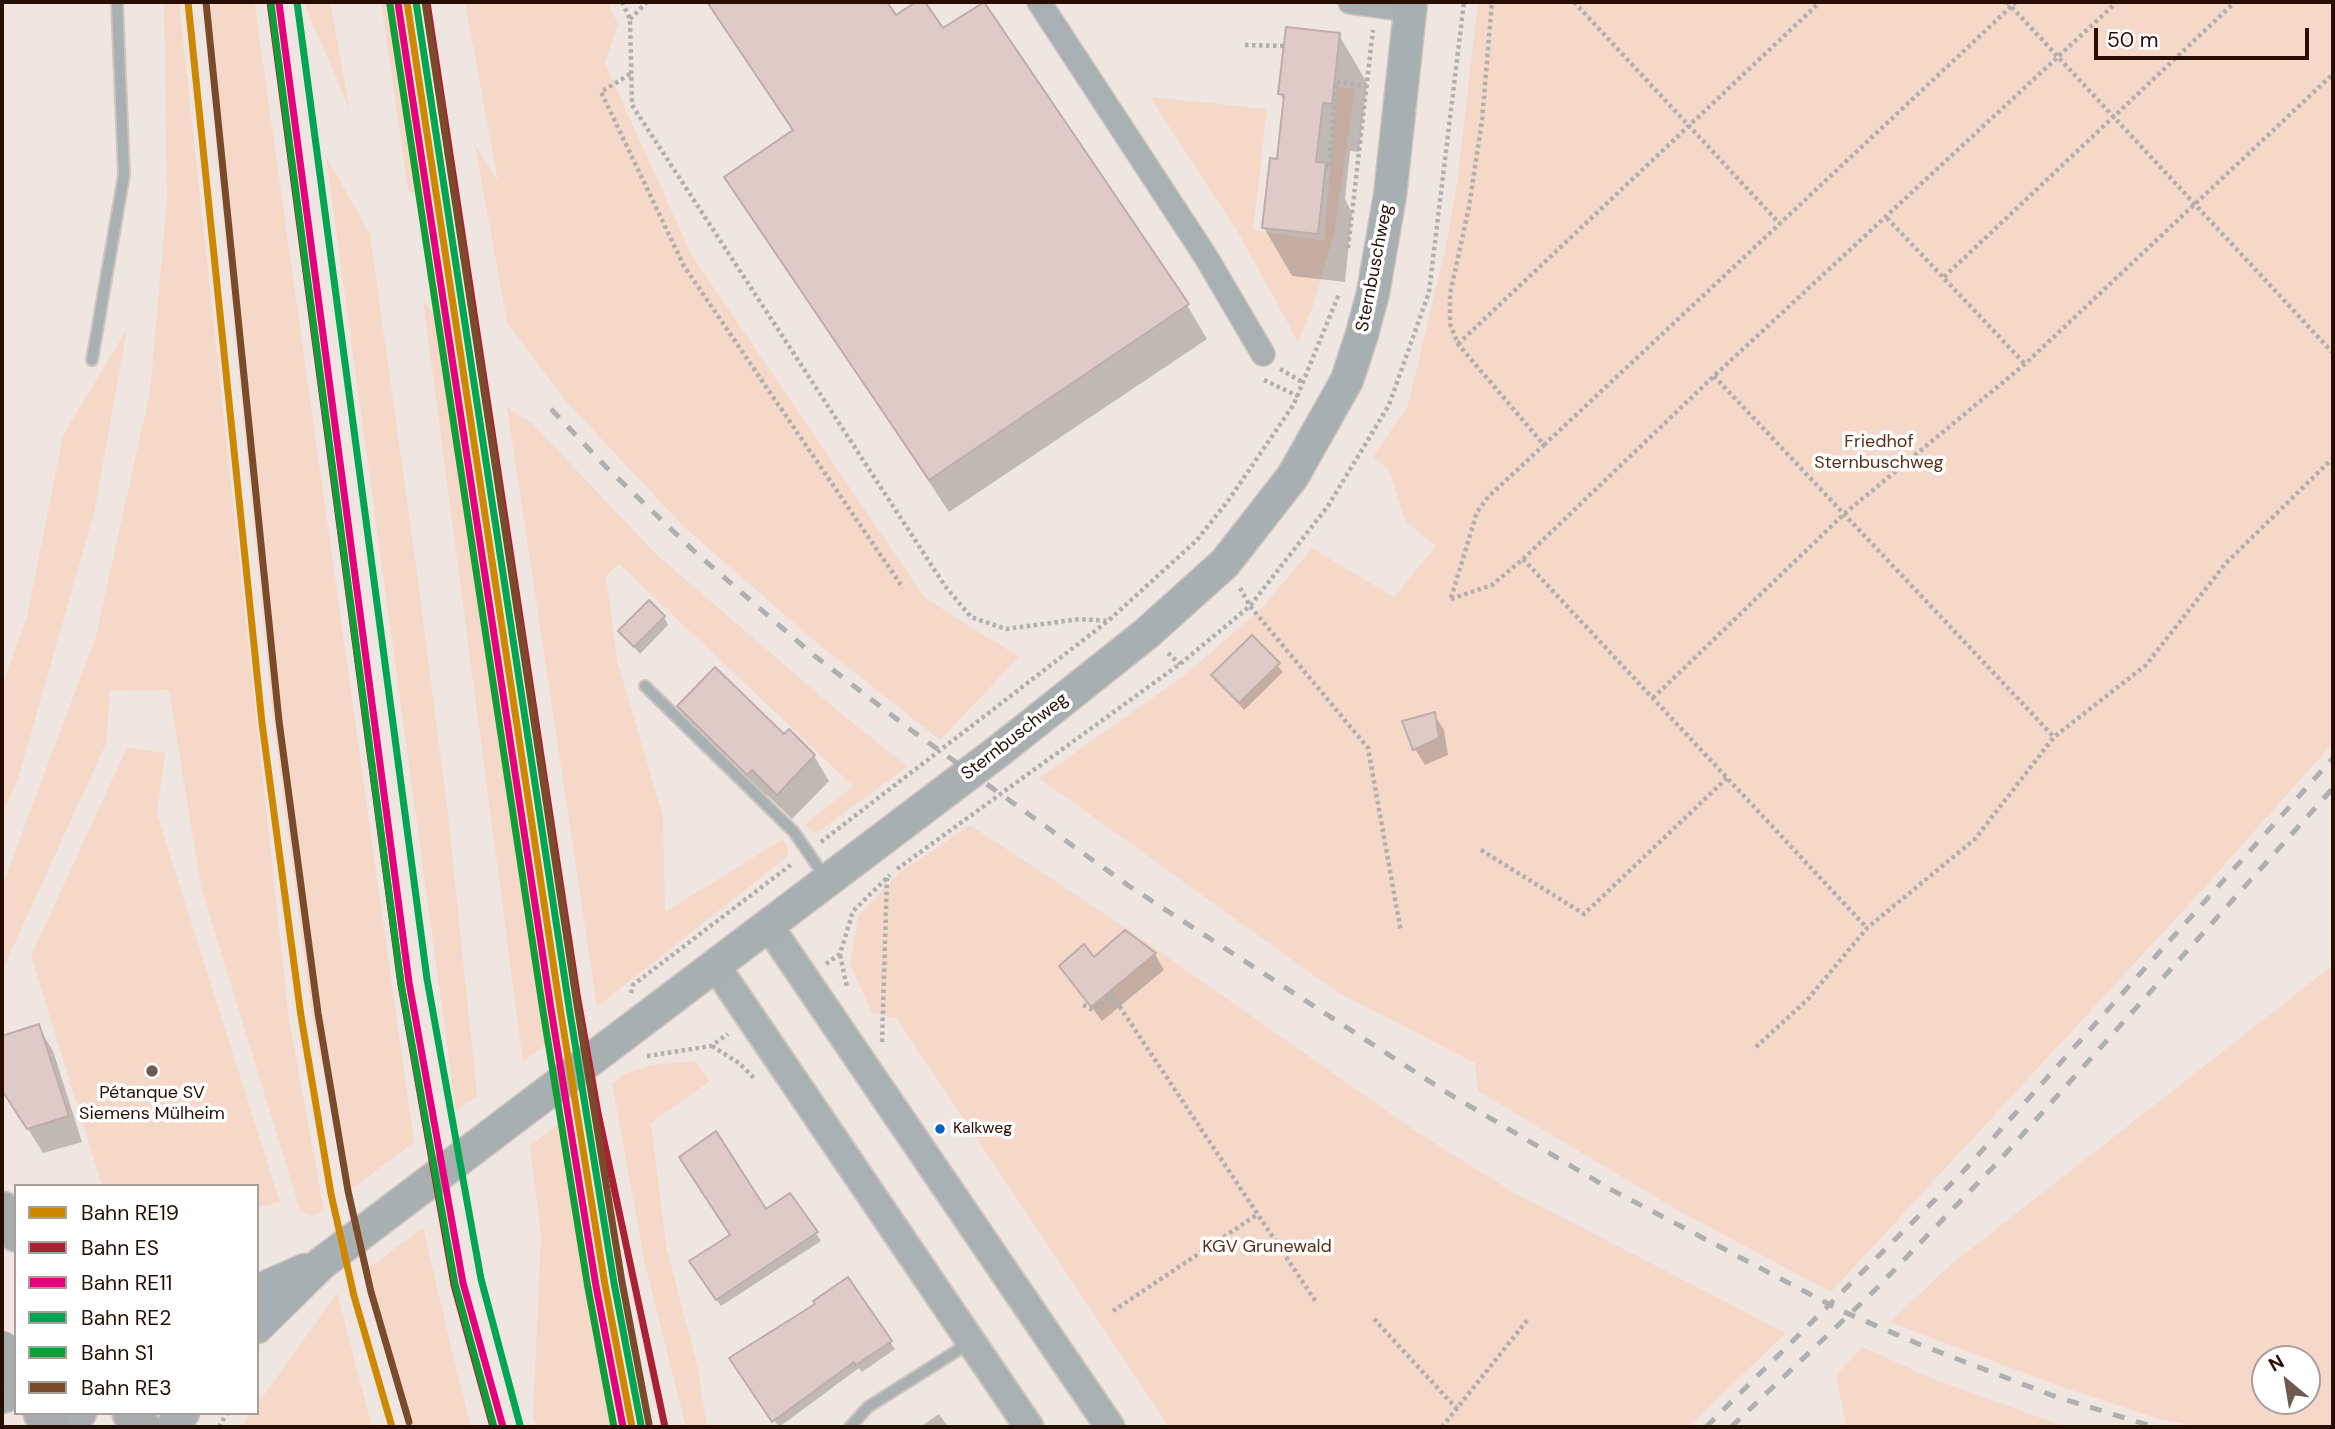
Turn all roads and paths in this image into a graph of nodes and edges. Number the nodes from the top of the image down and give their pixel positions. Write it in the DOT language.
graph roads {
  1 [pos="117,2"];
  2 [pos="622,2"];
  3 [pos="647,2"];
  4 [pos="1039,2"];
  5 [pos="1350,2"];
  6 [pos="1464,2"];
  7 [pos="1492,2"];
  8 [pos="1574,2"];
  9 [pos="1820,2"];
  10 [pos="2017,2"];
  11 [pos="2117,2"];
  12 [pos="2235,2"];
  13 [pos="2009,4"];
  14 [pos="1376,5"];
  15 [pos="1410,6"];
  16 [pos="630,19"];
  17 [pos="1245,45"];
  18 [pos="1284,46"];
  19 [pos="2058,57"];
  20 [pos="631,73"];
  21 [pos="2333,74"];
  22 [pos="1367,86"];
  23 [pos="2114,116"];
  24 [pos="1690,125"];
  25 [pos="1325,167"];
  26 [pos="2197,203"];
  27 [pos="1887,218"];
  28 [pos="1780,224"];
  29 [pos="1346,257"];
  30 [pos="1944,278"];
  31 [pos="1343,284"];
  32 [pos="1458,344"];
  33 [pos="2333,352"];
  34 [pos="1263,354"];
  35 [pos="92,360"];
  36 [pos="2025,364"];
  37 [pos="1283,371"];
  38 [pos="1714,376"];
  39 [pos="1259,378"];
  40 [pos="1304,383"];
  41 [pos="1298,396"];
  42 [pos="1544,445"];
  43 [pos="2333,458"];
  44 [pos="1844,514"];
  45 [pos="1523,559"];
  46 [pos="1225,564"];
  47 [pos="903,588"];
  48 [pos="1250,606"];
  49 [pos="1108,621"];
  50 [pos="1146,634"];
  51 [pos="645,686"];
  52 [pos="1653,698"];
  53 [pos="2054,737"];
  54 [pos="1727,778"];
  55 [pos="846,823"];
  56 [pos="1480,850"];
  57 [pos="828,881"];
  58 [pos="768,925"];
  59 [pos="1867,928"];
  60 [pos="1401,932"];
  61 [pos="715,965"];
  62 [pos="1083,1005"];
  63 [pos="882,1042"];
  64 [pos="1756,1047"];
  65 [pos="2,1210"];
  66 [pos="1258,1214"];
  67 [pos="14,1229"];
  68 [pos="322,1263"];
  69 [pos="259,1290"];
  70 [pos="1316,1302"];
  71 [pos="1113,1311"];
  72 [pos="1529,1318"];
  73 [pos="1374,1319"];
  74 [pos="259,1325"];
  75 [pos="971,1342"];
  76 [pos="2,1350"];
  77 [pos="14,1369"];
  78 [pos="1457,1409"];
  79 [pos="850,1427"];
  80 [pos="1029,1427"];
  81 [pos="1110,1427"];
  82 [pos="1442,1427"];
  1 -- 35 [label="lane"];
  2 -- 16 [label="path"];
  3 -- 16 [label="path"];
  4 -- 34 [label="street"];
  5 -- 14 [label="street, Sternbuschweg"];
  6 -- 48 [label="path"];
  7 -- 32 [label="path"];
  8 -- 24 [label="path"];
  9 -- 24 [label="path"];
  10 -- 13 [label="path"];
  11 -- 19 [label="path"];
  12 -- 23 [label="path"];
  13 -- 19 [label="path"];
  13 -- 28 [label="path"];
  14 -- 15 [label="street, Sternbuschweg"];
  14 -- 22 [label="path"];
  15 -- 46 [label="main road, Sternbuschweg"];
  16 -- 20 [label="path"];
  17 -- 18 [label="path"];
  19 -- 23 [label="path"];
  19 -- 27 [label="path"];
  20 -- 47 [label="path"];
  20 -- 49 [label="path"];
  21 -- 26 [label="path"];
  22 -- 25 [label="path"];
  22 -- 29 [label="path"];
  23 -- 26 [label="path"];
  23 -- 30 [label="path"];
  24 -- 28 [label="path"];
  24 -- 32 [label="path"];
  26 -- 33 [label="path"];
  26 -- 36 [label="path"];
  27 -- 30 [label="path"];
  27 -- 38 [label="path"];
  28 -- 42 [label="path"];
  30 -- 36 [label="path"];
  31 -- 40 [label="path"];
  32 -- 42 [label="path"];
  36 -- 44 [label="path"];
  37 -- 40 [label="path"];
  38 -- 44 [label="path"];
  38 -- 45 [label="path"];
  39 -- 41 [label="path"];
  40 -- 41 [label="path"];
  41 -- 49 [label="path"];
  42 -- 45 [label="path"];
  43 -- 53 [label="path"];
  44 -- 52 [label="path"];
  44 -- 53 [label="path"];
  45 -- 52 [label="path"];
  46 -- 48 [label="path"];
  46 -- 50 [label="main road, Sternbuschweg"];
  48 -- 60 [label="path"];
  48 -- 63 [label="path"];
  49 -- 50 [label="path"];
  49 -- 55 [label="path"];
  50 -- 57 [label="main road, Sternbuschweg"];
  51 -- 57 [label="lane"];
  52 -- 54 [label="path"];
  53 -- 59 [label="path"];
  54 -- 56 [label="path"];
  54 -- 59 [label="path"];
  57 -- 58 [label="main road, Sternbuschweg"];
  58 -- 61 [label="main road, Sternbuschweg"];
  58 -- 81 [label="street"];
  59 -- 64 [label="path"];
  61 -- 68 [label="main road, Sternbuschweg"];
  61 -- 75 [label="street"];
  62 -- 66 [label="path"];
  65 -- 67 [label="highway"];
  66 -- 70 [label="path"];
  66 -- 71 [label="path"];
  68 -- 69 [label="main road, Sternbuschweg"];
  68 -- 74 [label="main road, Sternbuschweg"];
  72 -- 78 [label="path"];
  73 -- 78 [label="path"];
  75 -- 79 [label="lane"];
  75 -- 80 [label="street"];
  76 -- 77 [label="highway, bridge"];
  78 -- 82 [label="path"];
}
